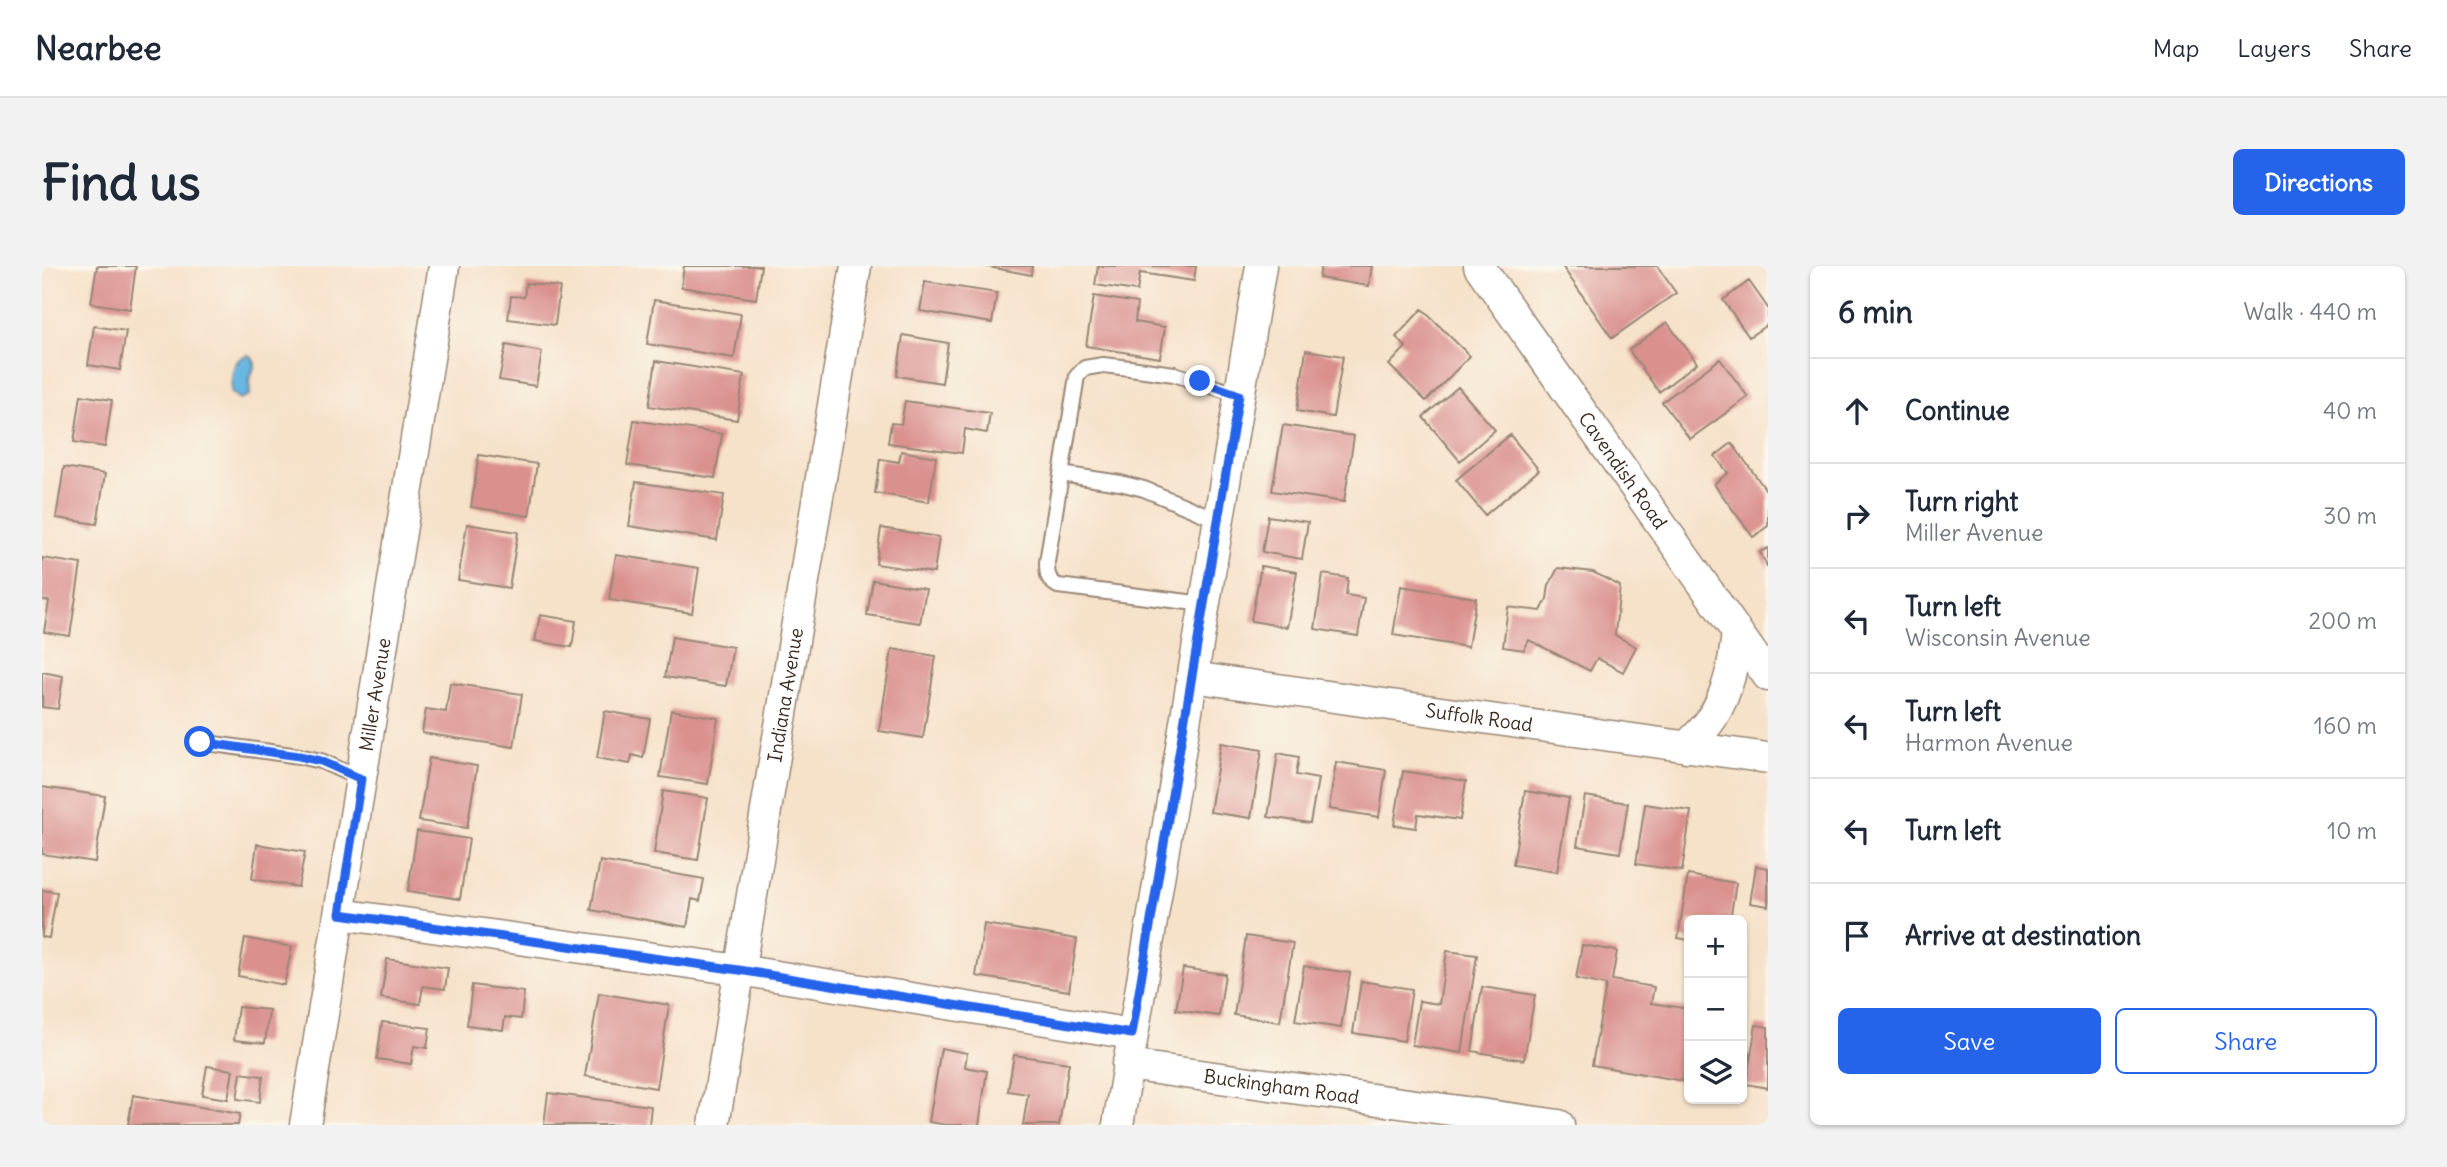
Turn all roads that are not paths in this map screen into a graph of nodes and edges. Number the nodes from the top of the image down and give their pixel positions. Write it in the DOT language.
graph roads {
  1 [pos="444,266"];
  2 [pos="856,266"];
  3 [pos="1261,266"];
  4 [pos="1479,266"];
  5 [pos="1239,395"];
  6 [pos="1061,474"];
  7 [pos="1219,520"];
  8 [pos="1204,604"];
  9 [pos="1737,632"];
  10 [pos="1768,676"];
  11 [pos="1192,677"];
  12 [pos="200,742"];
  13 [pos="1686,747"];
  14 [pos="1768,758"];
  15 [pos="361,779"];
  16 [pos="340,914"];
  17 [pos="739,970"];
  18 [pos="1132,1034"];
  19 [pos="1127,1065"];
  20 [pos="305,1125"];
  21 [pos="714,1125"];
  22 [pos="1118,1125"];
  23 [pos="1559,1125"];
  1 -- 15 [label="street, Miller Avenue"];
  2 -- 17 [label="street, Indiana Avenue"];
  3 -- 5 [label="street"];
  4 -- 9 [label="street, Cavendish Road"];
  5 -- 6 [label="lane"];
  5 -- 7 [label="street"];
  6 -- 7 [label="lane"];
  6 -- 8 [label="lane"];
  7 -- 8 [label="street"];
  8 -- 11 [label="street"];
  9 -- 10 [label="street, Cavendish Road"];
  9 -- 13 [label="street"];
  11 -- 13 [label="street, Suffolk Road"];
  11 -- 18 [label="street"];
  12 -- 15 [label="lane"];
  13 -- 14 [label="street, Suffolk Road"];
  15 -- 16 [label="street, Miller Avenue"];
  16 -- 17 [label="street"];
  16 -- 20 [label="street, Miller Avenue"];
  17 -- 18 [label="street"];
  17 -- 21 [label="street, Indiana Avenue"];
  18 -- 19 [label="street"];
  19 -- 22 [label="street"];
  19 -- 23 [label="street, Buckingham Road"];
}
